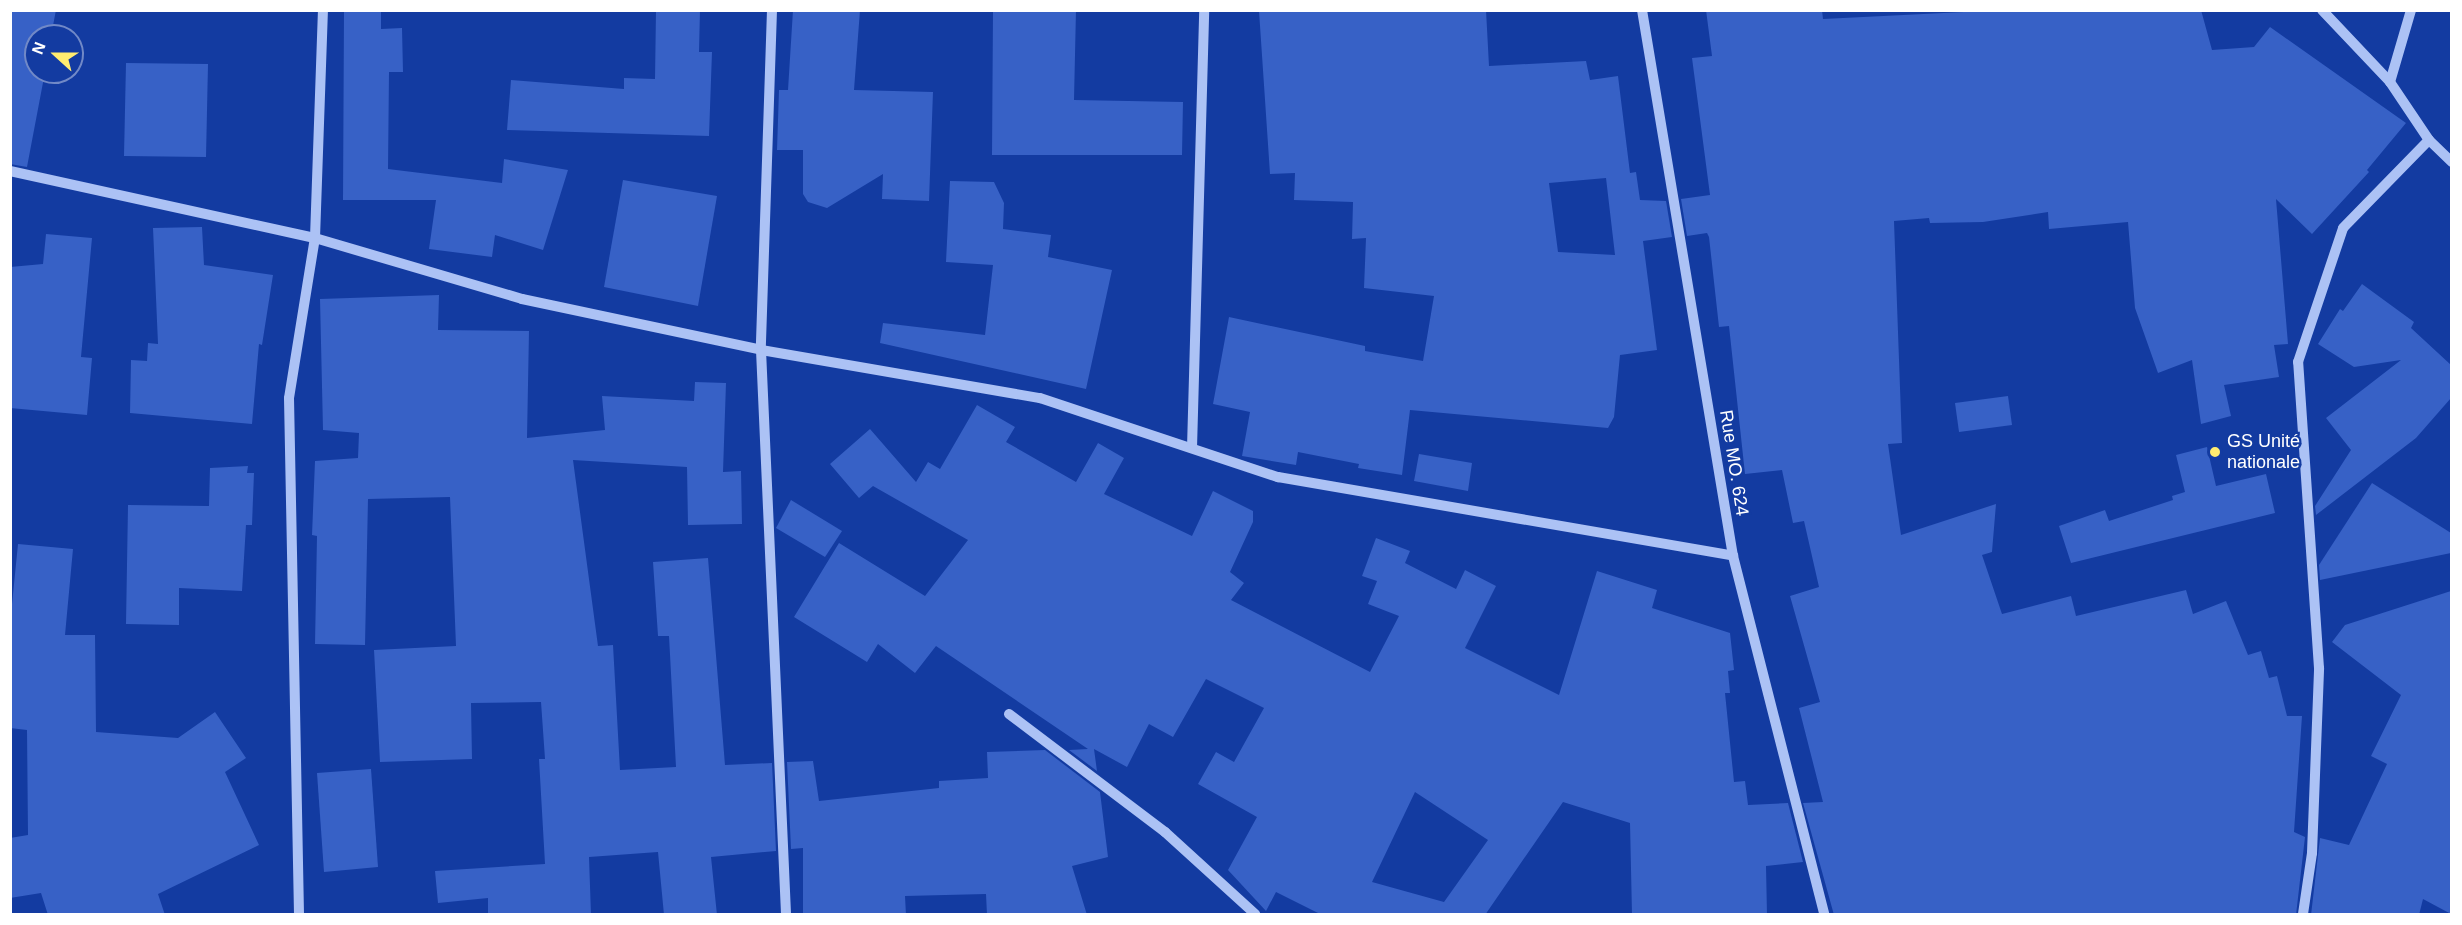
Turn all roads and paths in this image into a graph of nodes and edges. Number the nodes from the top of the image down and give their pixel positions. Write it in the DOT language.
graph roads {
  1 [pos="323,10"];
  2 [pos="772,10"];
  3 [pos="1204,10"];
  4 [pos="1642,10"];
  5 [pos="2322,10"];
  6 [pos="2411,10"];
  7 [pos="2390,82"];
  8 [pos="2429,140"];
  9 [pos="2451,162"];
  10 [pos="10,171"];
  11 [pos="315,238"];
  12 [pos="761,350"];
  13 [pos="1192,448"];
  14 [pos="1733,556"];
  15 [pos="1009,714"];
  16 [pos="299,915"];
  17 [pos="786,915"];
  18 [pos="1255,915"];
  19 [pos="1824,915"];
  20 [pos="2303,915"];
  1 -- 11 [label="street"];
  2 -- 12 [label="street"];
  3 -- 13 [label="street"];
  4 -- 14 [label="street, Rue MO. 624"];
  5 -- 7 [label="street"];
  6 -- 7 [label="street"];
  7 -- 8 [label="street"];
  8 -- 9 [label="street"];
  8 -- 20 [label="street"];
  10 -- 11 [label="street"];
  11 -- 12 [label="street"];
  11 -- 16 [label="street"];
  12 -- 13 [label="street"];
  12 -- 17 [label="street"];
  13 -- 14 [label="street"];
  14 -- 19 [label="street, Rue MO. 624"];
  15 -- 18 [label="street"];
}
